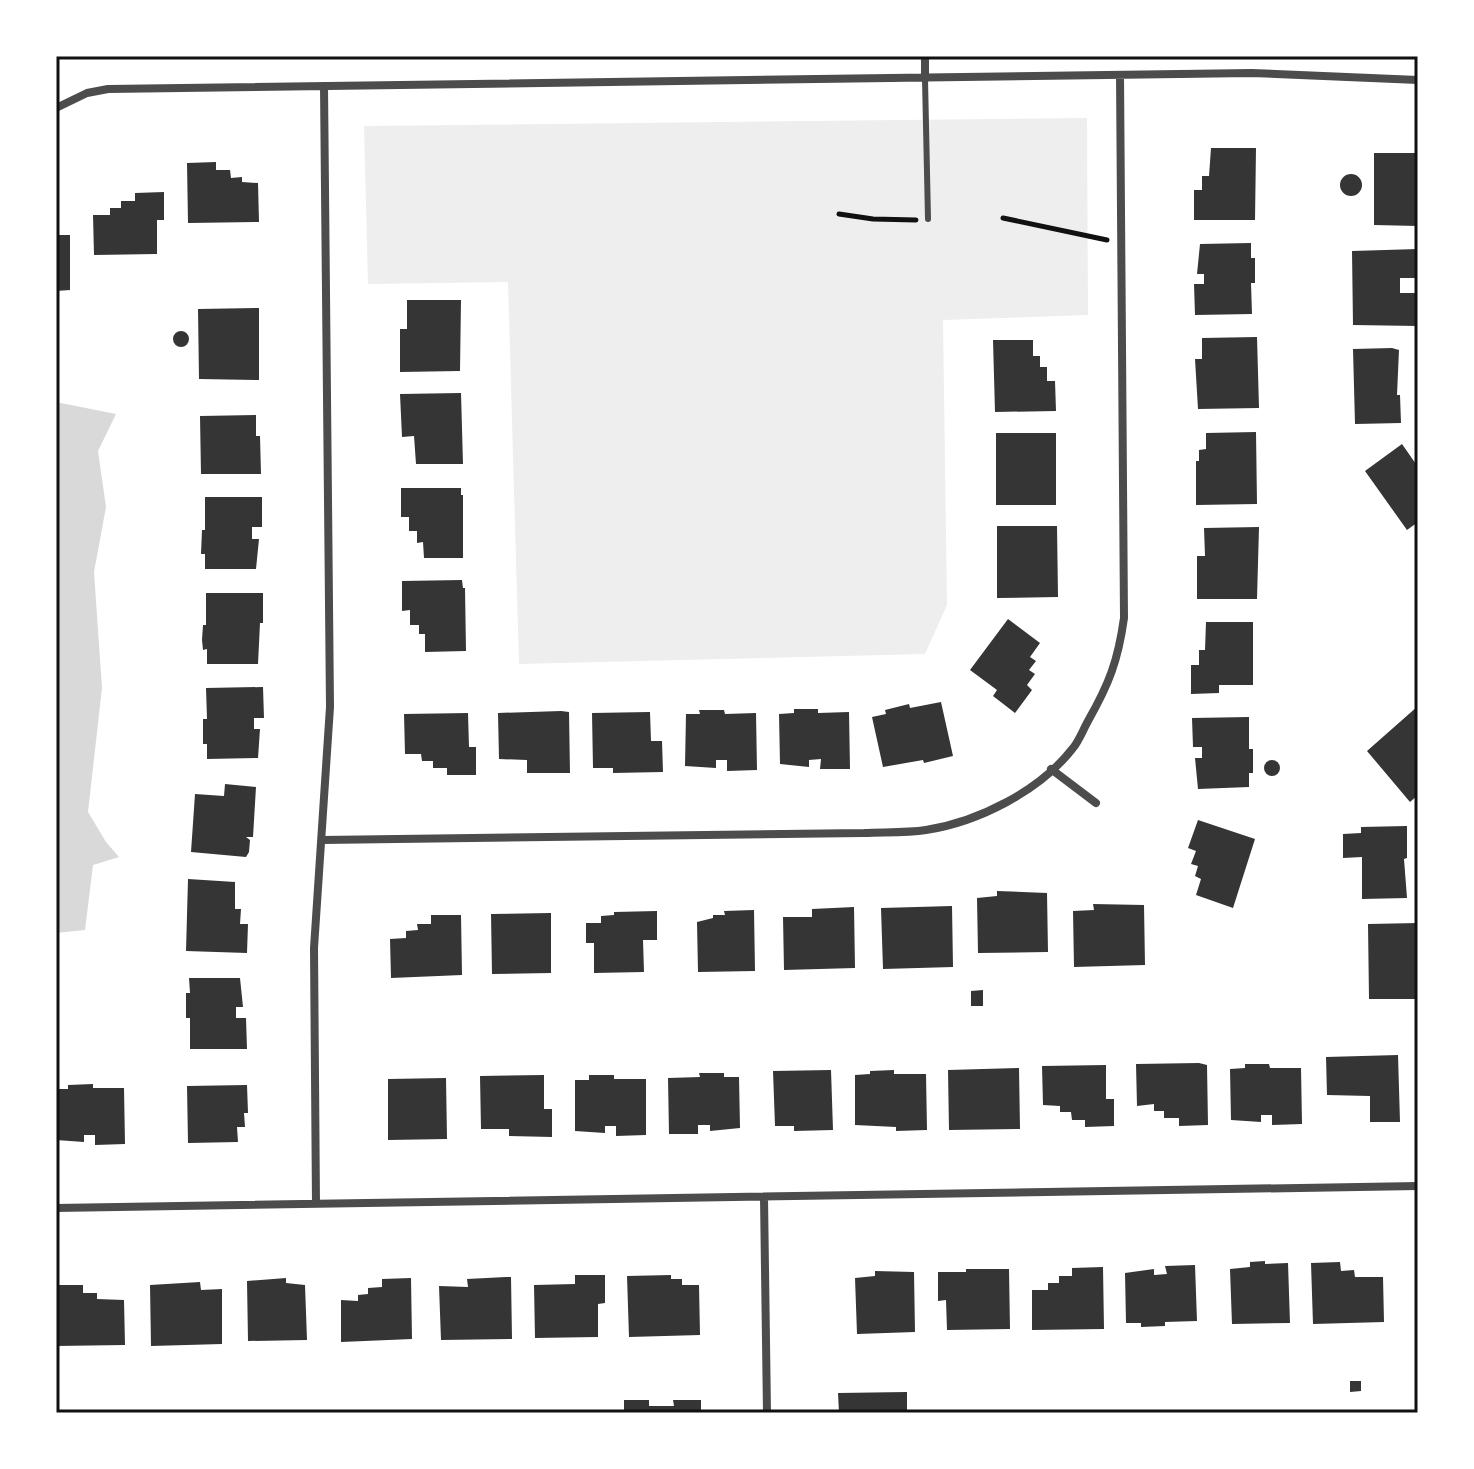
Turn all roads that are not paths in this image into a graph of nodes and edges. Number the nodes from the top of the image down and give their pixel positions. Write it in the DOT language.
graph roads {
  1 [pos="925,56"];
  2 [pos="1120,75"];
  3 [pos="925,79"];
  4 [pos="1418,80"];
  5 [pos="324,86"];
  6 [pos="56,108"];
  7 [pos="928,219"];
  8 [pos="1051,769"];
  9 [pos="1096,803"];
  10 [pos="322,840"];
  11 [pos="1418,1186"];
  12 [pos="764,1197"];
  13 [pos="316,1204"];
  14 [pos="56,1208"];
  15 [pos="767,1413"];
  1 -- 3 [label="street"];
  2 -- 3 [label="street"];
  2 -- 4 [label="street"];
  2 -- 8 [label="street"];
  3 -- 5 [label="street"];
  3 -- 7 [label="lane"];
  5 -- 6 [label="street"];
  5 -- 10 [label="street"];
  8 -- 9 [label="street"];
  8 -- 10 [label="street"];
  10 -- 13 [label="street"];
  11 -- 12 [label="street"];
  12 -- 13 [label="street"];
  12 -- 15 [label="street"];
  13 -- 14 [label="street"];
}
